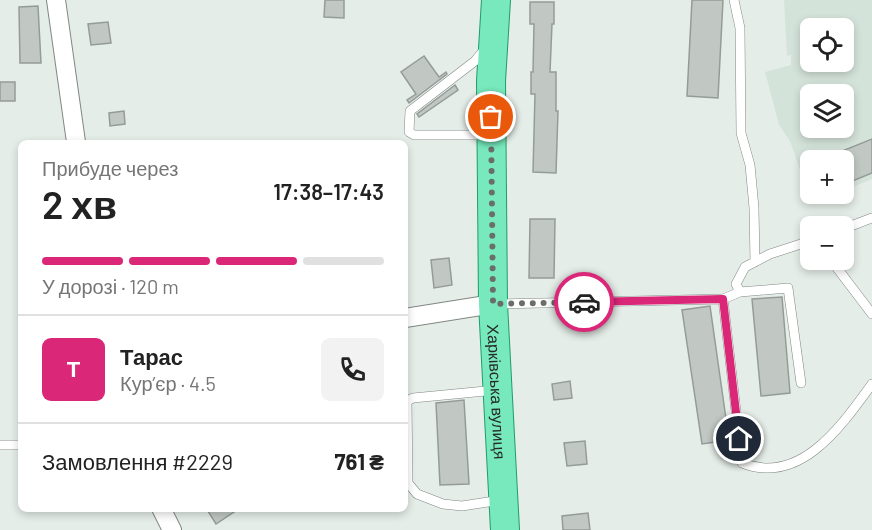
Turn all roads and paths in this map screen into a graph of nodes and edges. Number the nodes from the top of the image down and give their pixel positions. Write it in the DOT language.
graph roads {
  1 [pos="56,0"];
  2 [pos="496,0"];
  3 [pos="735,0"];
  4 [pos="492,39"];
  5 [pos="491,135"];
  6 [pos="76,140"];
  7 [pos="872,218"];
  8 [pos="854,225"];
  9 [pos="800,244"];
  10 [pos="755,262"];
  11 [pos="839,270"];
  12 [pos="740,292"];
  13 [pos="723,299"];
  14 [pos="493,304"];
  15 [pos="872,314"];
  16 [pos="408,318"];
  17 [pos="801,383"];
  18 [pos="872,384"];
  19 [pos="497,390"];
  20 [pos="408,401"];
  21 [pos="0,445"];
  22 [pos="18,445"];
  23 [pos="408,483"];
  24 [pos="503,500"];
  25 [pos="163,512"];
  26 [pos="172,530"];
  27 [pos="505,530"];
  1 -- 6 [label="street"];
  2 -- 4 [label="main road, Харківська вулиця"];
  3 -- 10 [label="lane"];
  4 -- 5 [label="main road, Харківська вулиця"];
  4 -- 5 [label="lane"];
  5 -- 14 [label="main road, Харківська вулиця"];
  7 -- 8 [label="lane"];
  9 -- 10 [label="lane"];
  10 -- 12 [label="lane"];
  11 -- 15 [label="lane"];
  12 -- 13 [label="lane"];
  12 -- 17 [label="lane"];
  13 -- 14 [label="lane"];
  13 -- 18 [label="lane"];
  14 -- 16 [label="street"];
  14 -- 19 [label="main road, Харківська вулиця"];
  19 -- 20 [label="lane"];
  19 -- 24 [label="main road, Харківська вулиця"];
  21 -- 22 [label="lane"];
  23 -- 24 [label="lane"];
  24 -- 27 [label="main road, Харківська вулиця"];
  25 -- 26 [label="street"];
}
